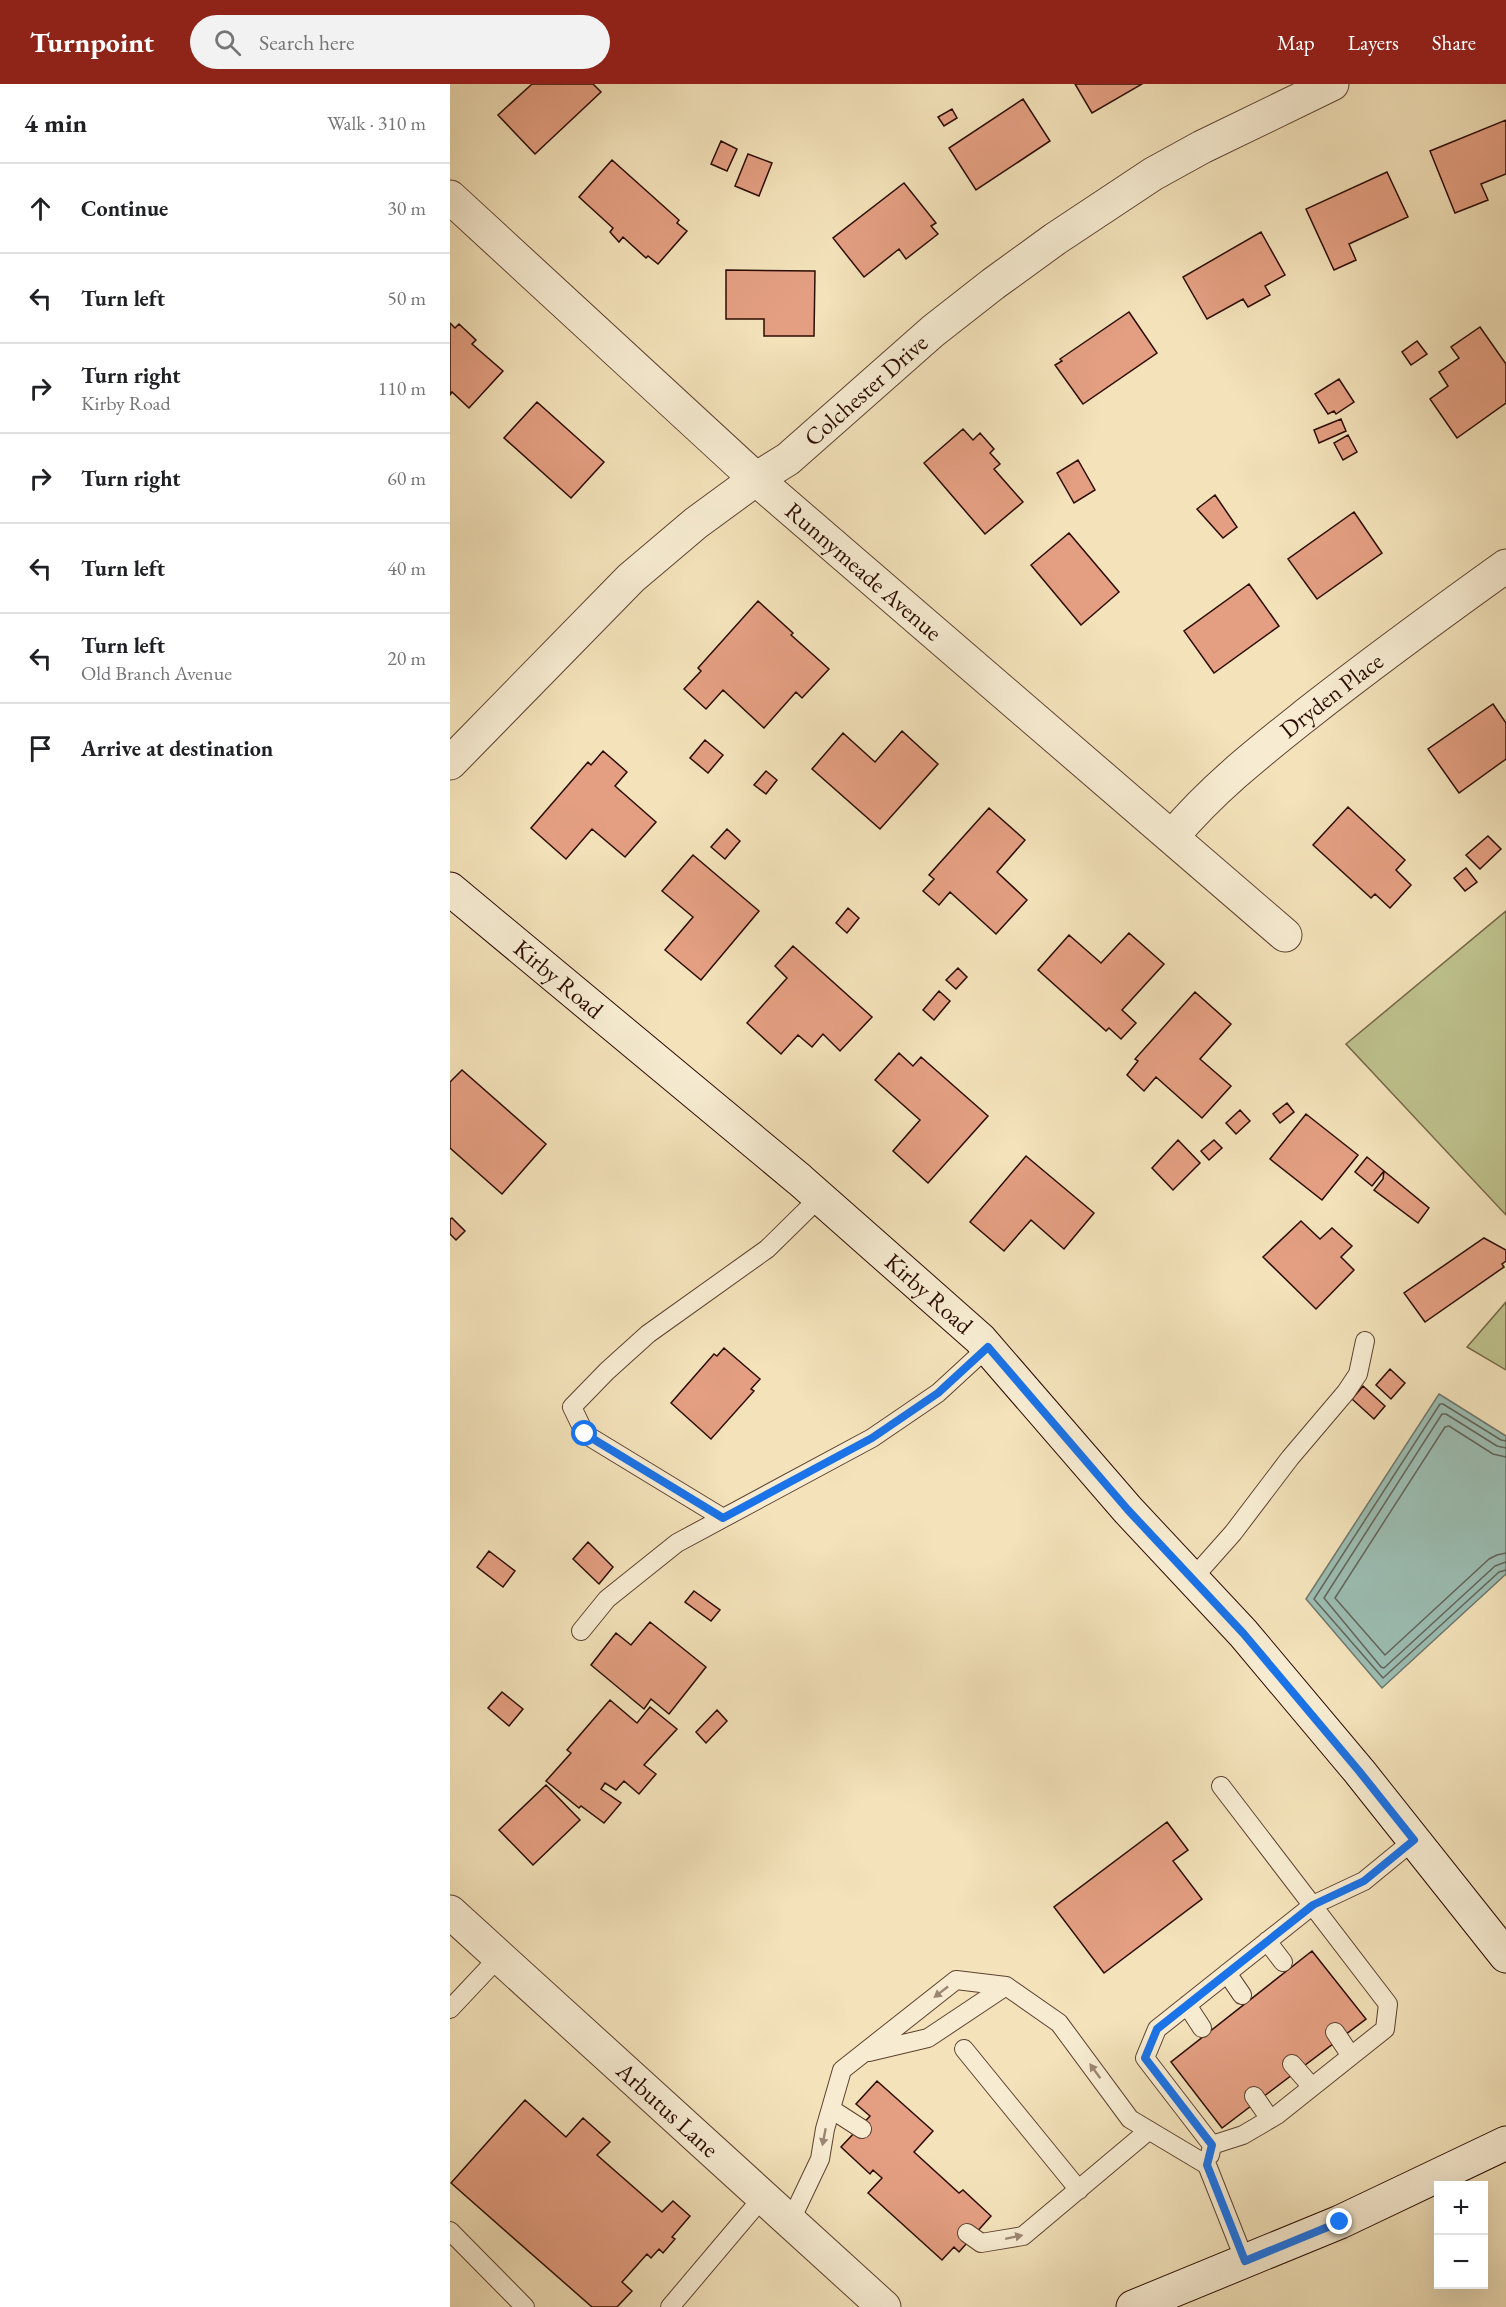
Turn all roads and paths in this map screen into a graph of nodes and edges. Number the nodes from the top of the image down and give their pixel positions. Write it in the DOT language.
graph roads {
  1 [pos="1332,84"];
  2 [pos="450,197"];
  3 [pos="756,479"];
  4 [pos="1506,566"];
  5 [pos="450,763"];
  6 [pos="1172,837"];
  7 [pos="450,889"];
  8 [pos="1285,935"];
  9 [pos="820,1197"];
  10 [pos="1365,1341"];
  11 [pos="988,1347"];
  12 [pos="723,1518"];
  13 [pos="1193,1578"];
  14 [pos="581,1631"];
  15 [pos="1221,1786"];
  16 [pos="1414,1840"];
  17 [pos="1313,1905"];
  18 [pos="450,1912"];
  19 [pos="1267,1941"];
  20 [pos="1506,1956"];
  21 [pos="499,1957"];
  22 [pos="1283,1962"];
  23 [pos="1227,1973"];
  24 [pos="1006,1986"];
  25 [pos="1242,1995"];
  26 [pos="1187,2005"];
  27 [pos="450,2009"];
  28 [pos="1202,2028"];
  29 [pos="1335,2032"];
  30 [pos="964,2049"];
  31 [pos="864,2053"];
  32 [pos="1351,2056"];
  33 [pos="1292,2064"];
  34 [pos="1312,2087"];
  35 [pos="1254,2096"];
  36 [pos="831,2109"];
  37 [pos="1270,2119"];
  38 [pos="862,2129"];
  39 [pos="1149,2131"];
  40 [pos="1506,2143"];
  41 [pos="1212,2145"];
  42 [pos="1207,2165"];
  43 [pos="1079,2190"];
  44 [pos="763,2197"];
  45 [pos="790,2222"];
  46 [pos="450,2231"];
  47 [pos="967,2233"];
  48 [pos="1245,2261"];
  49 [pos="1141,2306"];
  50 [pos="525,2307"];
  51 [pos="670,2307"];
  52 [pos="884,2307"];
  1 -- 3 [label="street, Colchester Drive"];
  2 -- 3 [label="street, Runnymeade Avenue"];
  3 -- 5 [label="street, Colchester Drive"];
  3 -- 6 [label="street, Runnymeade Avenue"];
  4 -- 6 [label="street, Dryden Place"];
  6 -- 8 [label="street, Runnymeade Avenue"];
  7 -- 9 [label="street, Kirby Road"];
  9 -- 11 [label="street, Kirby Road"];
  9 -- 12 [label="lane"];
  10 -- 13 [label="lane"];
  11 -- 12 [label="lane"];
  11 -- 13 [label="street, Kirby Road"];
  12 -- 14 [label="lane"];
  13 -- 16 [label="street, Kirby Road"];
  15 -- 17 [label="lane"];
  16 -- 17 [label="lane"];
  16 -- 20 [label="street, Kirby Road"];
  17 -- 19 [label="lane"];
  17 -- 32 [label="lane"];
  18 -- 21 [label="street, Arbutus Lane"];
  19 -- 22 [label="lane"];
  19 -- 23 [label="lane"];
  21 -- 27 [label="lane"];
  21 -- 44 [label="street, Arbutus Lane"];
  23 -- 25 [label="lane"];
  23 -- 26 [label="lane"];
  24 -- 31 [label="lane"];
  24 -- 31 [label="lane, one-way"];
  39 -- 24 [label="lane, one-way"];
  26 -- 28 [label="lane"];
  26 -- 41 [label="lane"];
  29 -- 32 [label="lane"];
  30 -- 43 [label="lane"];
  31 -- 36 [label="lane"];
  32 -- 34 [label="lane"];
  33 -- 34 [label="lane"];
  34 -- 37 [label="lane"];
  35 -- 37 [label="lane"];
  36 -- 38 [label="lane"];
  36 -- 45 [label="lane, one-way"];
  37 -- 41 [label="lane"];
  39 -- 42 [label="lane"];
  39 -- 43 [label="lane"];
  40 -- 48 [label="street"];
  41 -- 42 [label="lane"];
  42 -- 48 [label="lane"];
  47 -- 43 [label="lane, one-way"];
  44 -- 45 [label="street, Arbutus Lane"];
  44 -- 51 [label="lane"];
  45 -- 52 [label="street, Arbutus Lane"];
  46 -- 50 [label="lane"];
  48 -- 49 [label="street"];
}
